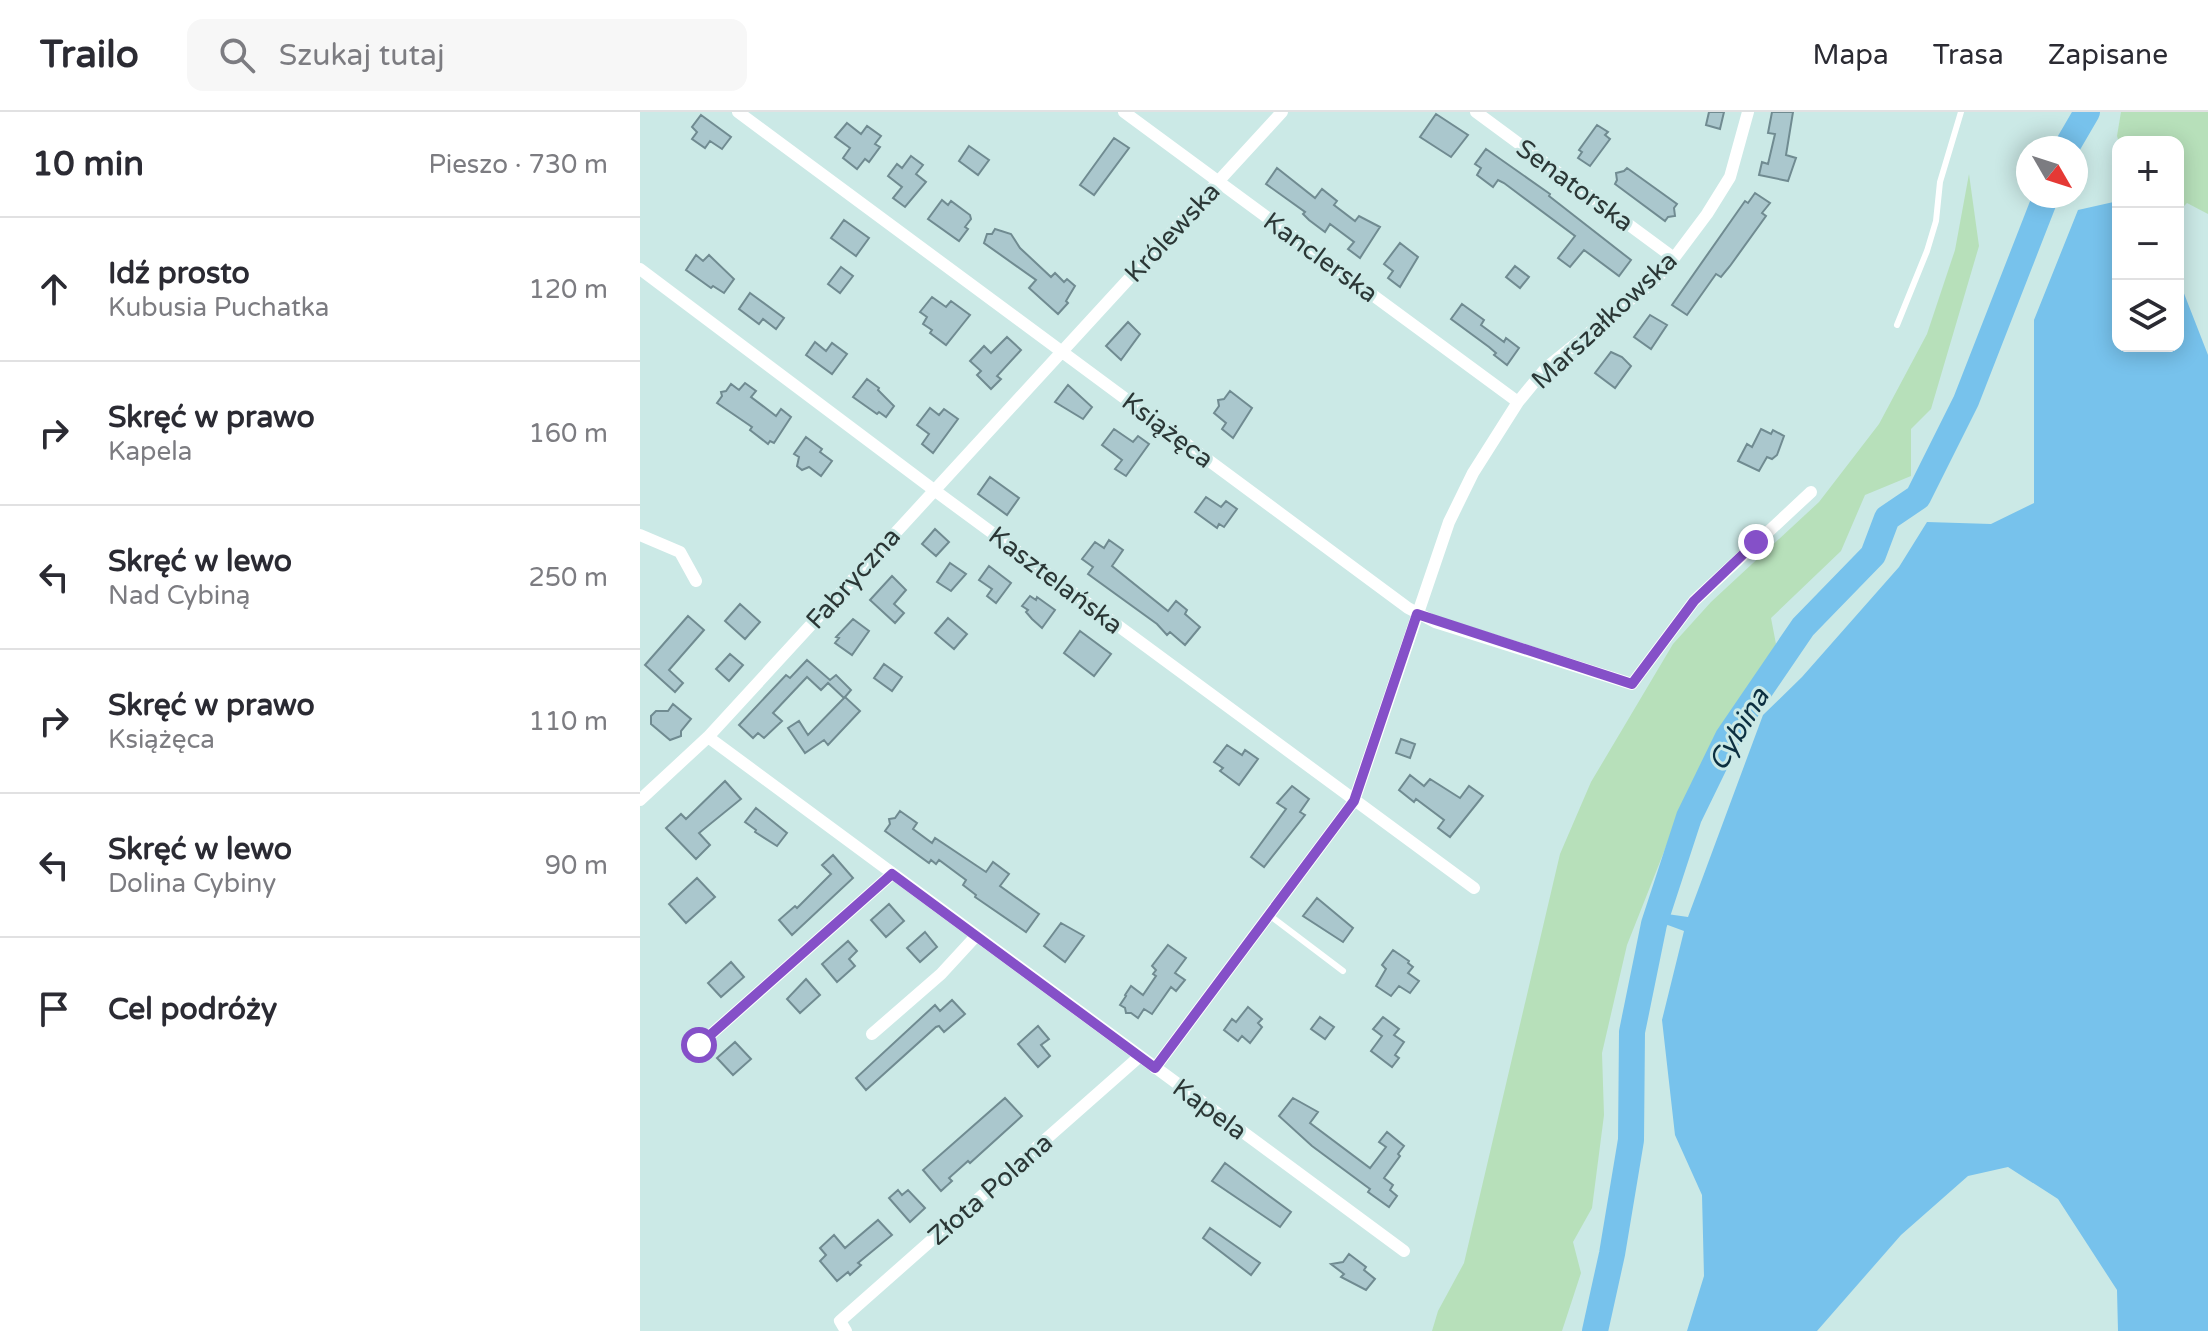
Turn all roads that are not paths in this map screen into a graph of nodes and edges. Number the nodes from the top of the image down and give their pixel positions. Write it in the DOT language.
graph roads {
  1 [pos="738,112"];
  2 [pos="1124,112"];
  3 [pos="1282,112"];
  4 [pos="1476,112"];
  5 [pos="1748,112"];
  6 [pos="1961,112"];
  7 [pos="1219,181"];
  8 [pos="1674,258"];
  9 [pos="640,269"];
  10 [pos="1897,325"];
  11 [pos="1062,351"];
  12 [pos="1518,402"];
  13 [pos="934,490"];
  14 [pos="1811,492"];
  15 [pos="640,535"];
  16 [pos="696,581"];
  17 [pos="1417,614"];
  18 [pos="708,737"];
  19 [pos="640,800"];
  20 [pos="1354,801"];
  21 [pos="892,874"];
  22 [pos="1474,888"];
  23 [pos="1269,915"];
  24 [pos="976,936"];
  25 [pos="1343,971"];
  26 [pos="872,1034"];
  27 [pos="699,1045"];
  28 [pos="1139,1057"];
  29 [pos="1155,1068"];
  30 [pos="1404,1251"];
  31 [pos="843,1326"];
  1 -- 11 [label="street, Książęca"];
  2 -- 7 [label="street, Kanclerska"];
  3 -- 7 [label="street, Królewska"];
  4 -- 8 [label="street, Senatorska"];
  5 -- 8 [label="street, Marszałkowska"];
  6 -- 10 [label="lane"];
  7 -- 11 [label="street, Królewska"];
  7 -- 12 [label="street, Kanclerska"];
  8 -- 12 [label="street, Marszałkowska"];
  9 -- 13 [label="street, Kasztelańska"];
  11 -- 13 [label="street, Fabryczna"];
  11 -- 17 [label="street, Książęca"];
  12 -- 17 [label="street, Marszałkowska"];
  13 -- 18 [label="street, Fabryczna"];
  13 -- 20 [label="street, Kasztelańska"];
  14 -- 17 [label="street, Książęca"];
  15 -- 16 [label="street"];
  17 -- 20 [label="street, Marszałkowska"];
  18 -- 19 [label="street, Fabryczna"];
  18 -- 21 [label="street, Kapela"];
  20 -- 22 [label="street, Kasztelańska"];
  20 -- 23 [label="street, Marszałkowska"];
  21 -- 24 [label="street, Kapela"];
  21 -- 27 [label="street"];
  23 -- 25 [label="lane"];
  23 -- 29 [label="street, Marszałkowska"];
  24 -- 26 [label="street"];
  24 -- 28 [label="street, Kapela"];
  28 -- 29 [label="street, Kapela"];
  28 -- 31 [label="street, Złota Polana"];
  29 -- 30 [label="street, Kapela"];
}
